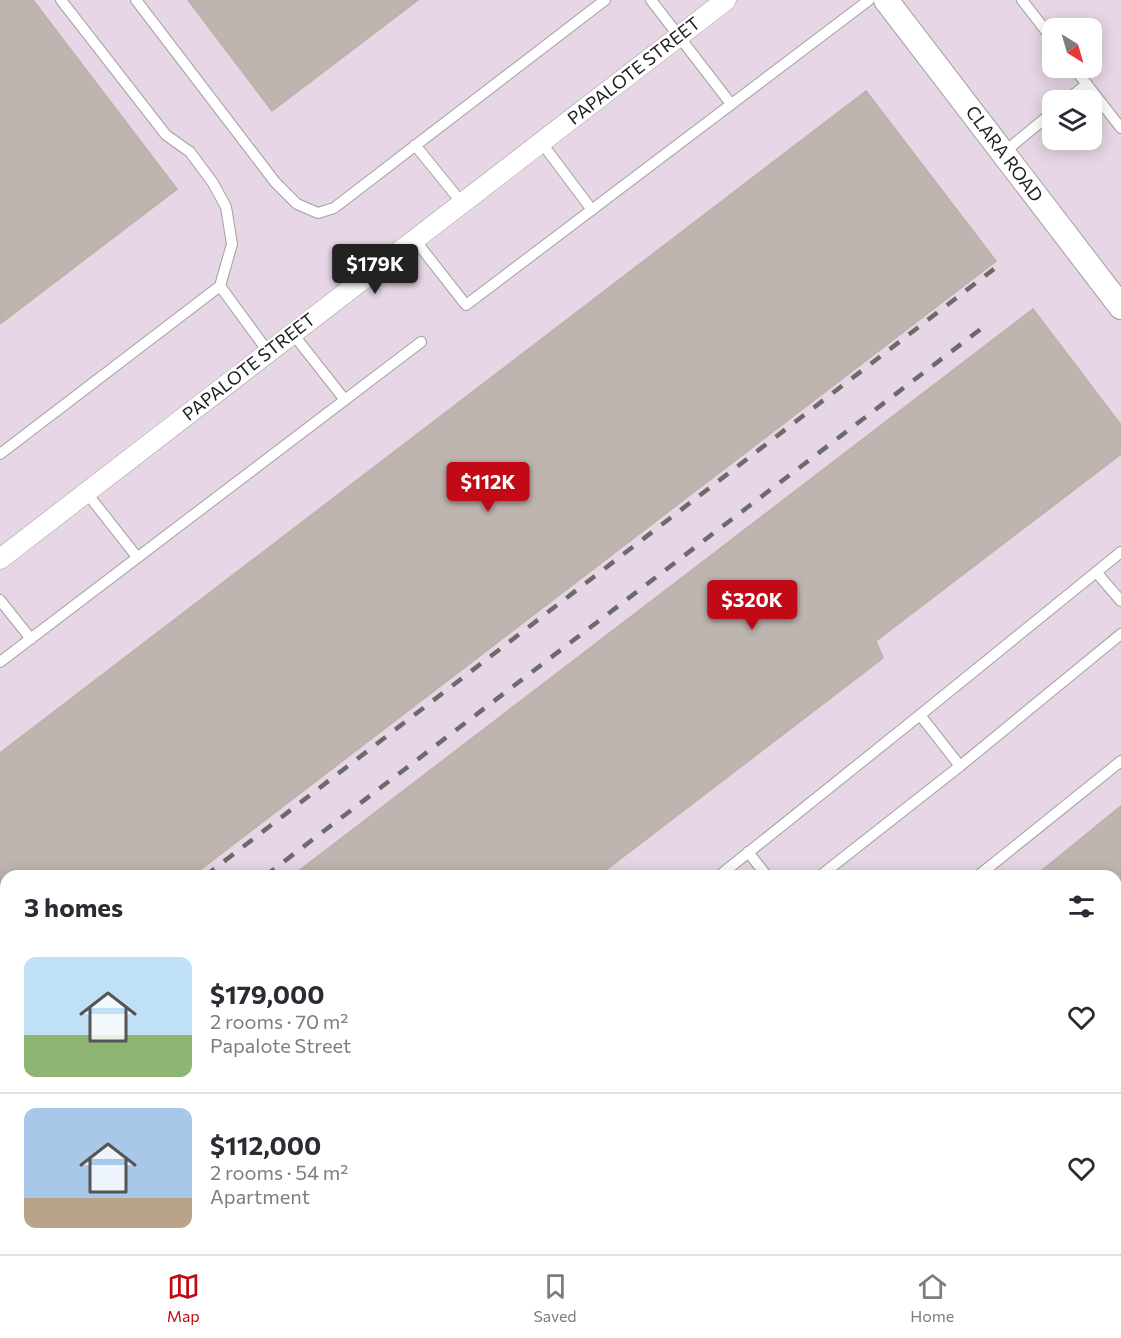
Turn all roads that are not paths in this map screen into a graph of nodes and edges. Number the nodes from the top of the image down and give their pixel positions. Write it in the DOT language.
graph roads {
  1 [pos="61,0"];
  2 [pos="136,0"];
  3 [pos="604,0"];
  4 [pos="651,0"];
  5 [pos="726,0"];
  6 [pos="869,0"];
  7 [pos="886,0"];
  8 [pos="1022,0"];
  9 [pos="1042,26"];
  10 [pos="679,36"];
  11 [pos="1082,78"];
  12 [pos="1087,84"];
  13 [pos="1080,90"];
  14 [pos="731,104"];
  15 [pos="1042,121"];
  16 [pos="1121,128"];
  17 [pos="541,142"];
  18 [pos="415,145"];
  19 [pos="1003,153"];
  20 [pos="462,203"];
  21 [pos="592,210"];
  22 [pos="415,240"];
  23 [pos="220,286"];
  24 [pos="1121,308"];
  25 [pos="293,333"];
  26 [pos="421,342"];
  27 [pos="269,353"];
  28 [pos="345,400"];
  29 [pos="0,454"];
  30 [pos="86,492"];
  31 [pos="1121,552"];
  32 [pos="137,557"];
  33 [pos="0,559"];
  34 [pos="1096,572"];
  35 [pos="0,600"];
  36 [pos="1121,601"];
  37 [pos="1121,634"];
  38 [pos="31,639"];
  39 [pos="0,662"];
  40 [pos="920,715"];
  41 [pos="1121,761"];
  42 [pos="960,766"];
  43 [pos="748,852"];
  44 [pos="726,870"];
  45 [pos="762,870"];
  46 [pos="828,870"];
  47 [pos="985,870"];
  1 -- 23 [label="lane"];
  2 -- 18 [label="lane"];
  3 -- 18 [label="lane"];
  4 -- 10 [label="lane"];
  5 -- 10 [label="street, PAPALOTE STREET"];
  6 -- 14 [label="lane"];
  7 -- 19 [label="street, CLARA ROAD"];
  8 -- 9 [label="lane"];
  10 -- 14 [label="lane"];
  10 -- 17 [label="street, PAPALOTE STREET"];
  11 -- 12 [label="lane"];
  12 -- 13 [label="lane"];
  12 -- 16 [label="lane"];
  14 -- 21 [label="lane"];
  15 -- 19 [label="lane"];
  17 -- 20 [label="street, PAPALOTE STREET"];
  17 -- 21 [label="lane"];
  18 -- 20 [label="lane"];
  19 -- 24 [label="street, CLARA ROAD"];
  20 -- 22 [label="street, PAPALOTE STREET"];
  21 -- 22 [label="lane"];
  22 -- 25 [label="street, PAPALOTE STREET"];
  23 -- 27 [label="lane"];
  23 -- 29 [label="lane"];
  25 -- 27 [label="street, PAPALOTE STREET"];
  25 -- 28 [label="lane"];
  26 -- 28 [label="lane"];
  27 -- 30 [label="street, PAPALOTE STREET"];
  28 -- 32 [label="lane"];
  30 -- 32 [label="lane"];
  30 -- 33 [label="street, PAPALOTE STREET"];
  31 -- 34 [label="lane"];
  32 -- 38 [label="lane"];
  34 -- 36 [label="lane"];
  34 -- 40 [label="lane"];
  35 -- 38 [label="lane"];
  37 -- 42 [label="lane"];
  38 -- 39 [label="lane"];
  40 -- 42 [label="lane"];
  40 -- 43 [label="lane"];
  41 -- 47 [label="lane"];
  42 -- 46 [label="lane"];
  43 -- 44 [label="lane"];
  43 -- 45 [label="lane"];
}
